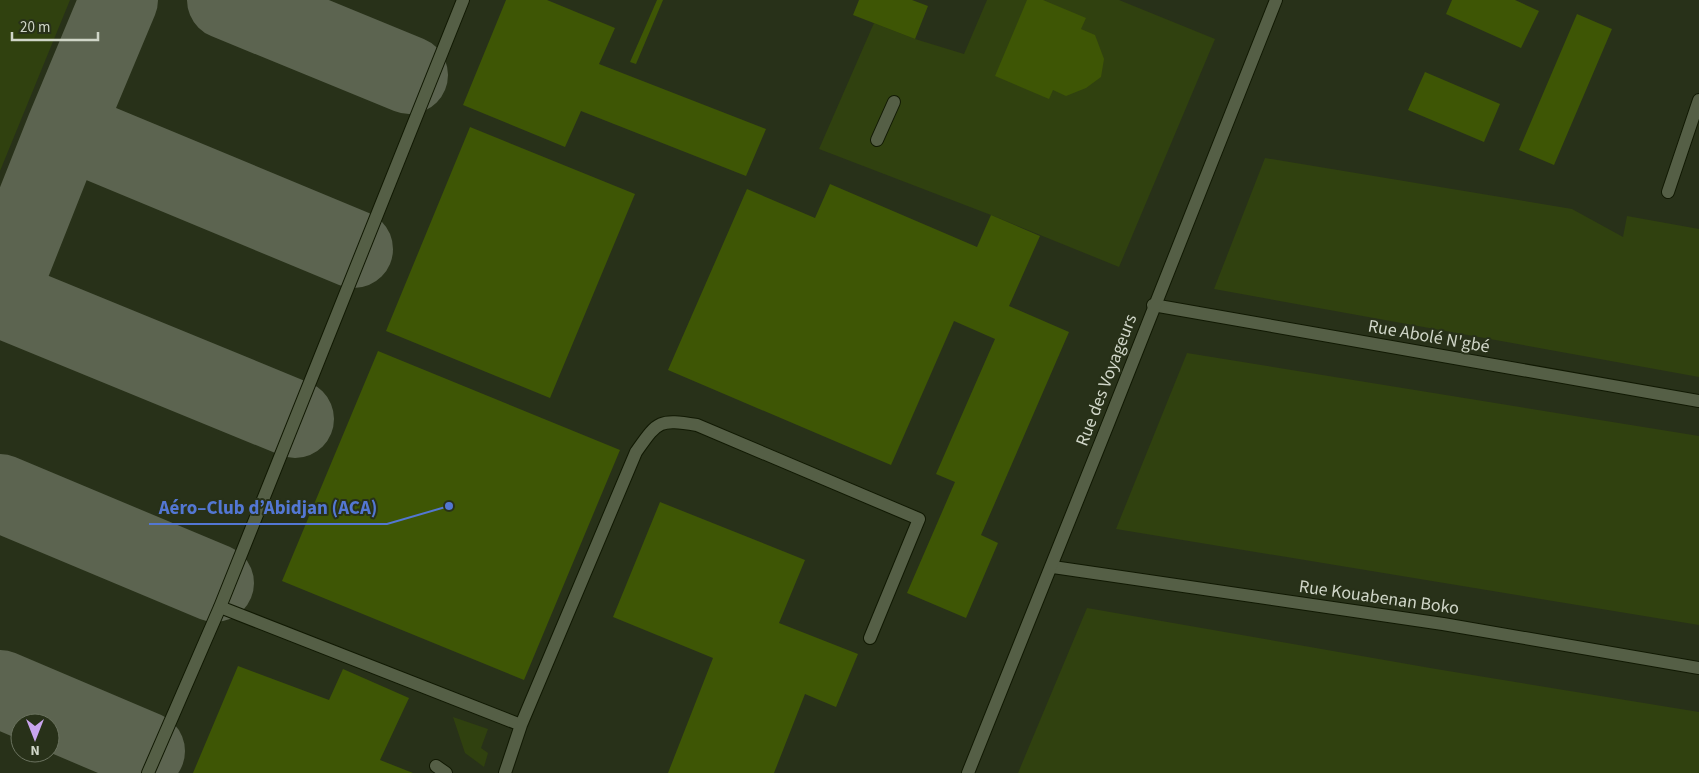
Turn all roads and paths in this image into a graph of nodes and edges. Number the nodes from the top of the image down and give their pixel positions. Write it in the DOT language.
graph roads {
  1 [pos="463,0"];
  2 [pos="1276,0"];
  3 [pos="1699,100"];
  4 [pos="894,102"];
  5 [pos="878,140"];
  6 [pos="1668,192"];
  7 [pos="1154,306"];
  8 [pos="1699,401"];
  9 [pos="1052,567"];
  10 [pos="220,607"];
  11 [pos="870,638"];
  12 [pos="1699,668"];
  13 [pos="521,725"];
  14 [pos="148,773"];
  15 [pos="504,773"];
  16 [pos="968,773"];
  1 -- 10 [label="street"];
  2 -- 7 [label="street, Rue des Voyageurs"];
  3 -- 6 [label="street"];
  4 -- 5 [label="street"];
  7 -- 8 [label="street, Rue Abolé N'gbé"];
  7 -- 9 [label="street, Rue des Voyageurs"];
  9 -- 12 [label="street, Rue Kouabenan Boko"];
  9 -- 16 [label="street, Rue des Voyageurs"];
  10 -- 13 [label="street"];
  10 -- 14 [label="street"];
  11 -- 13 [label="street"];
  13 -- 15 [label="street"];
}
